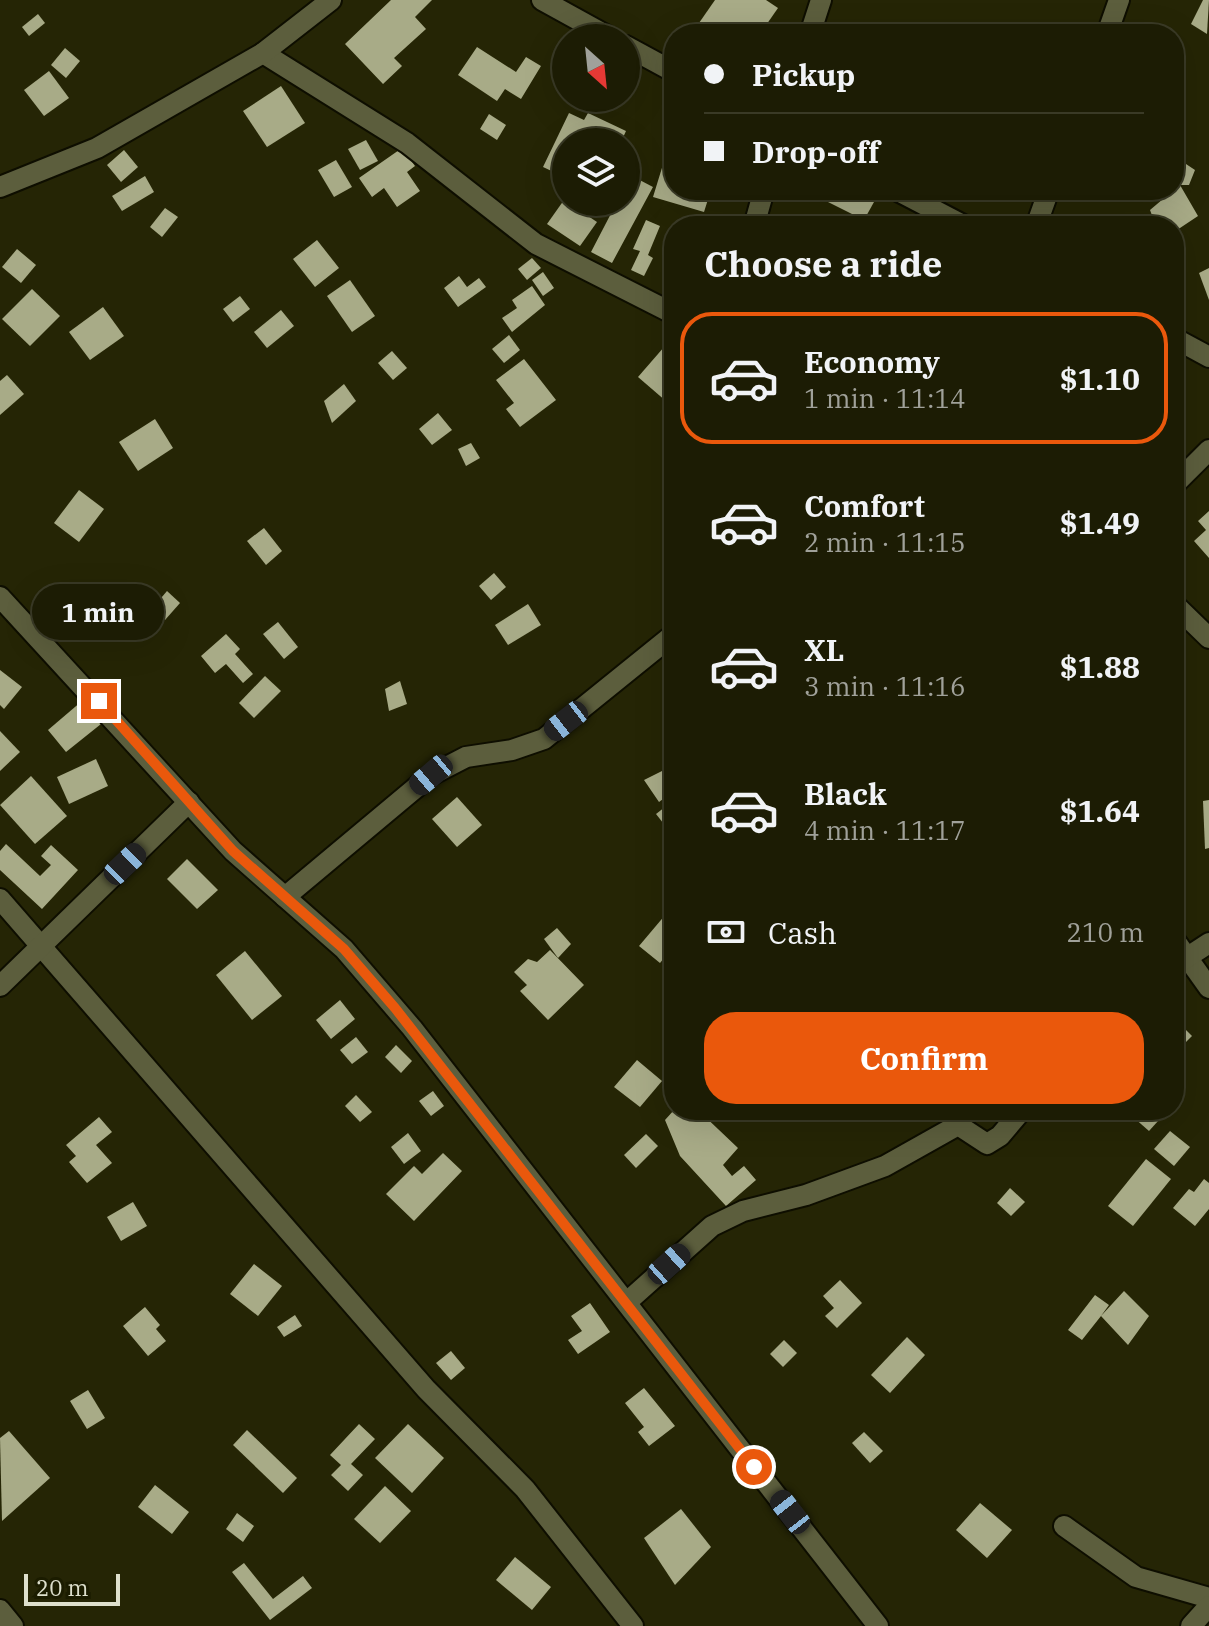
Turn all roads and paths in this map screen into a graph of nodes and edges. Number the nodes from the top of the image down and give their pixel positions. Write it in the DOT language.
graph roads {
  1 [pos="331,0"];
  2 [pos="542,0"];
  3 [pos="821,0"];
  4 [pos="1119,0"];
  5 [pos="586,24"];
  6 [pos="813,24"];
  7 [pos="1111,24"];
  8 [pos="263,53"];
  9 [pos="640,54"];
  10 [pos="664,67"];
  11 [pos="0,187"];
  12 [pos="915,200"];
  13 [pos="946,216"];
  14 [pos="664,309"];
  15 [pos="1184,343"];
  16 [pos="1209,357"];
  17 [pos="1209,450"];
  18 [pos="1184,475"];
  19 [pos="0,597"];
  20 [pos="1184,614"];
  21 [pos="1209,638"];
  22 [pos="664,642"];
  23 [pos="189,802"];
  24 [pos="285,897"];
  25 [pos="0,899"];
  26 [pos="1209,943"];
  27 [pos="39,947"];
  28 [pos="1184,959"];
  29 [pos="1184,964"];
  30 [pos="0,986"];
  31 [pos="1209,988"];
  32 [pos="1014,1120"];
  33 [pos="627,1302"];
  34 [pos="1064,1526"];
  35 [pos="1209,1598"];
  36 [pos="1209,1606"];
  37 [pos="0,1610"];
  38 [pos="13,1626"];
  39 [pos="633,1626"];
  40 [pos="878,1626"];
  41 [pos="1191,1626"];
  1 -- 8 [label="street"];
  2 -- 5 [label="street"];
  3 -- 6 [label="street"];
  4 -- 7 [label="street"];
  8 -- 11 [label="street"];
  8 -- 14 [label="street"];
  9 -- 10 [label="street"];
  12 -- 13 [label="street"];
  15 -- 16 [label="street"];
  17 -- 18 [label="street"];
  19 -- 23 [label="street"];
  20 -- 21 [label="street"];
  22 -- 24 [label="street"];
  23 -- 24 [label="street"];
  23 -- 27 [label="street"];
  24 -- 33 [label="street"];
  25 -- 27 [label="street"];
  26 -- 28 [label="street"];
  27 -- 30 [label="street"];
  27 -- 39 [label="street"];
  29 -- 31 [label="street"];
  32 -- 33 [label="street"];
  33 -- 40 [label="street"];
  34 -- 35 [label="street"];
  36 -- 41 [label="street"];
  37 -- 38 [label="street"];
}
